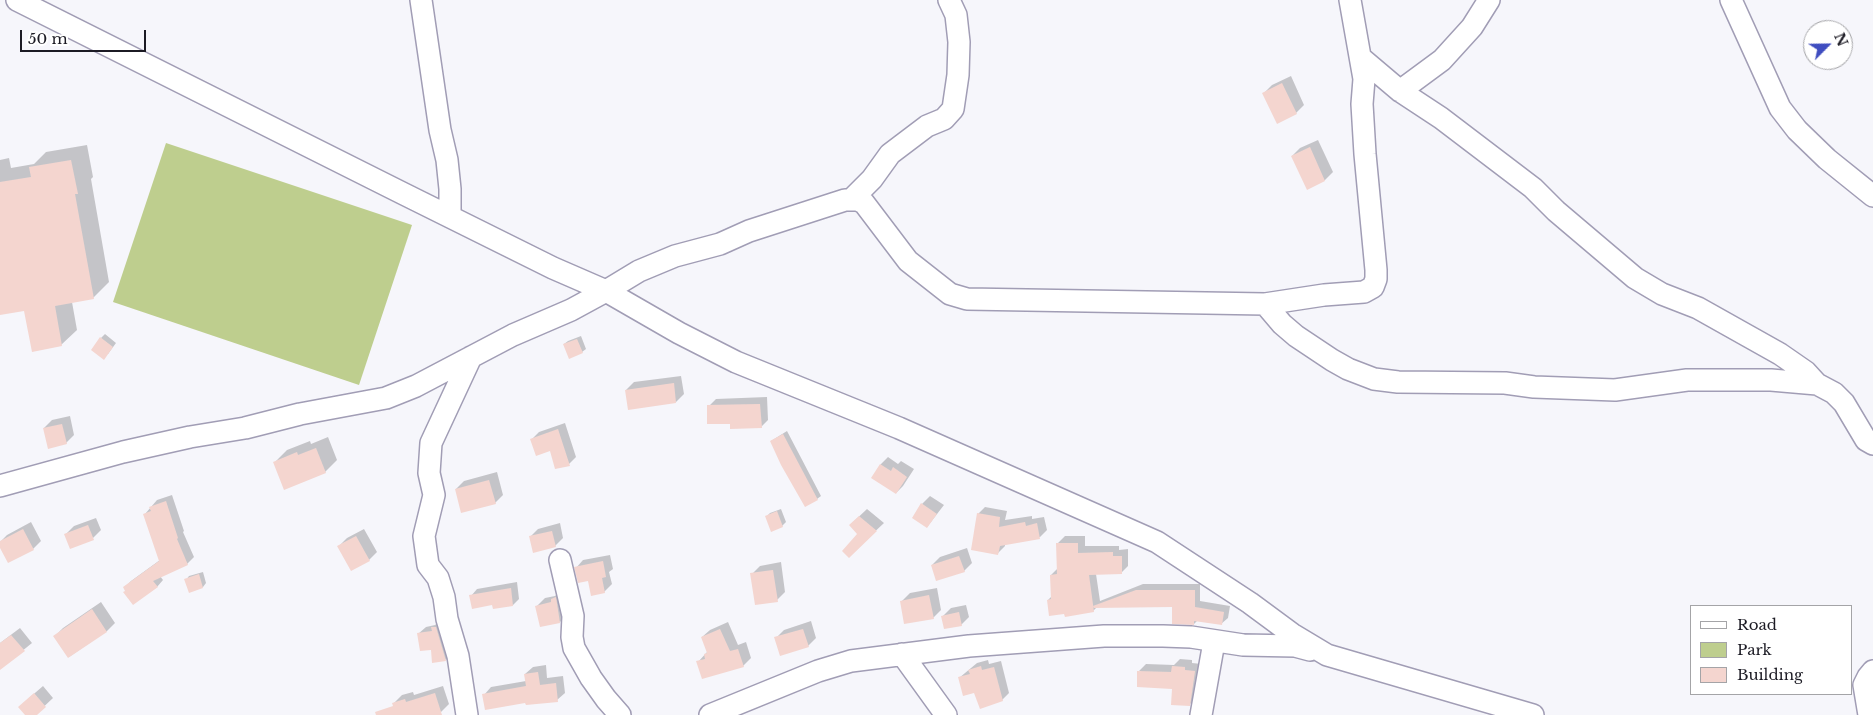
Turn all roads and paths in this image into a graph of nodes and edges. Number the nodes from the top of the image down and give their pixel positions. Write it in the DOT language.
graph roads {
  1 [pos="17,0"];
  2 [pos="422,0"];
  3 [pos="949,0"];
  4 [pos="1350,0"];
  5 [pos="1489,0"];
  6 [pos="1731,0"];
  7 [pos="1361,58"];
  8 [pos="1400,91"];
  9 [pos="1873,196"];
  10 [pos="852,200"];
  11 [pos="450,216"];
  12 [pos="606,292"];
  13 [pos="1265,304"];
  14 [pos="471,357"];
  15 [pos="1817,384"];
  16 [pos="1873,444"];
  17 [pos="0,486"];
  18 [pos="560,560"];
  19 [pos="1214,642"];
  20 [pos="902,654"];
  21 [pos="1327,655"];
  22 [pos="1873,671"];
  23 [pos="467,715"];
  24 [pos="620,715"];
  25 [pos="710,715"];
  26 [pos="946,715"];
  27 [pos="1201,715"];
  28 [pos="1533,715"];
  29 [pos="1869,715"];
  1 -- 11 [label="street"];
  2 -- 11 [label="street"];
  3 -- 10 [label="street"];
  4 -- 7 [label="street"];
  5 -- 8 [label="street"];
  6 -- 9 [label="street"];
  7 -- 8 [label="street"];
  7 -- 13 [label="street"];
  8 -- 15 [label="street"];
  10 -- 12 [label="street"];
  10 -- 13 [label="street"];
  11 -- 12 [label="street"];
  12 -- 14 [label="street"];
  12 -- 21 [label="street"];
  13 -- 15 [label="street"];
  14 -- 17 [label="street"];
  14 -- 23 [label="street"];
  15 -- 16 [label="street"];
  18 -- 24 [label="street"];
  19 -- 20 [label="street"];
  19 -- 21 [label="street"];
  19 -- 27 [label="street"];
  20 -- 25 [label="street"];
  20 -- 26 [label="street"];
  21 -- 28 [label="street"];
  22 -- 29 [label="street"];
}
